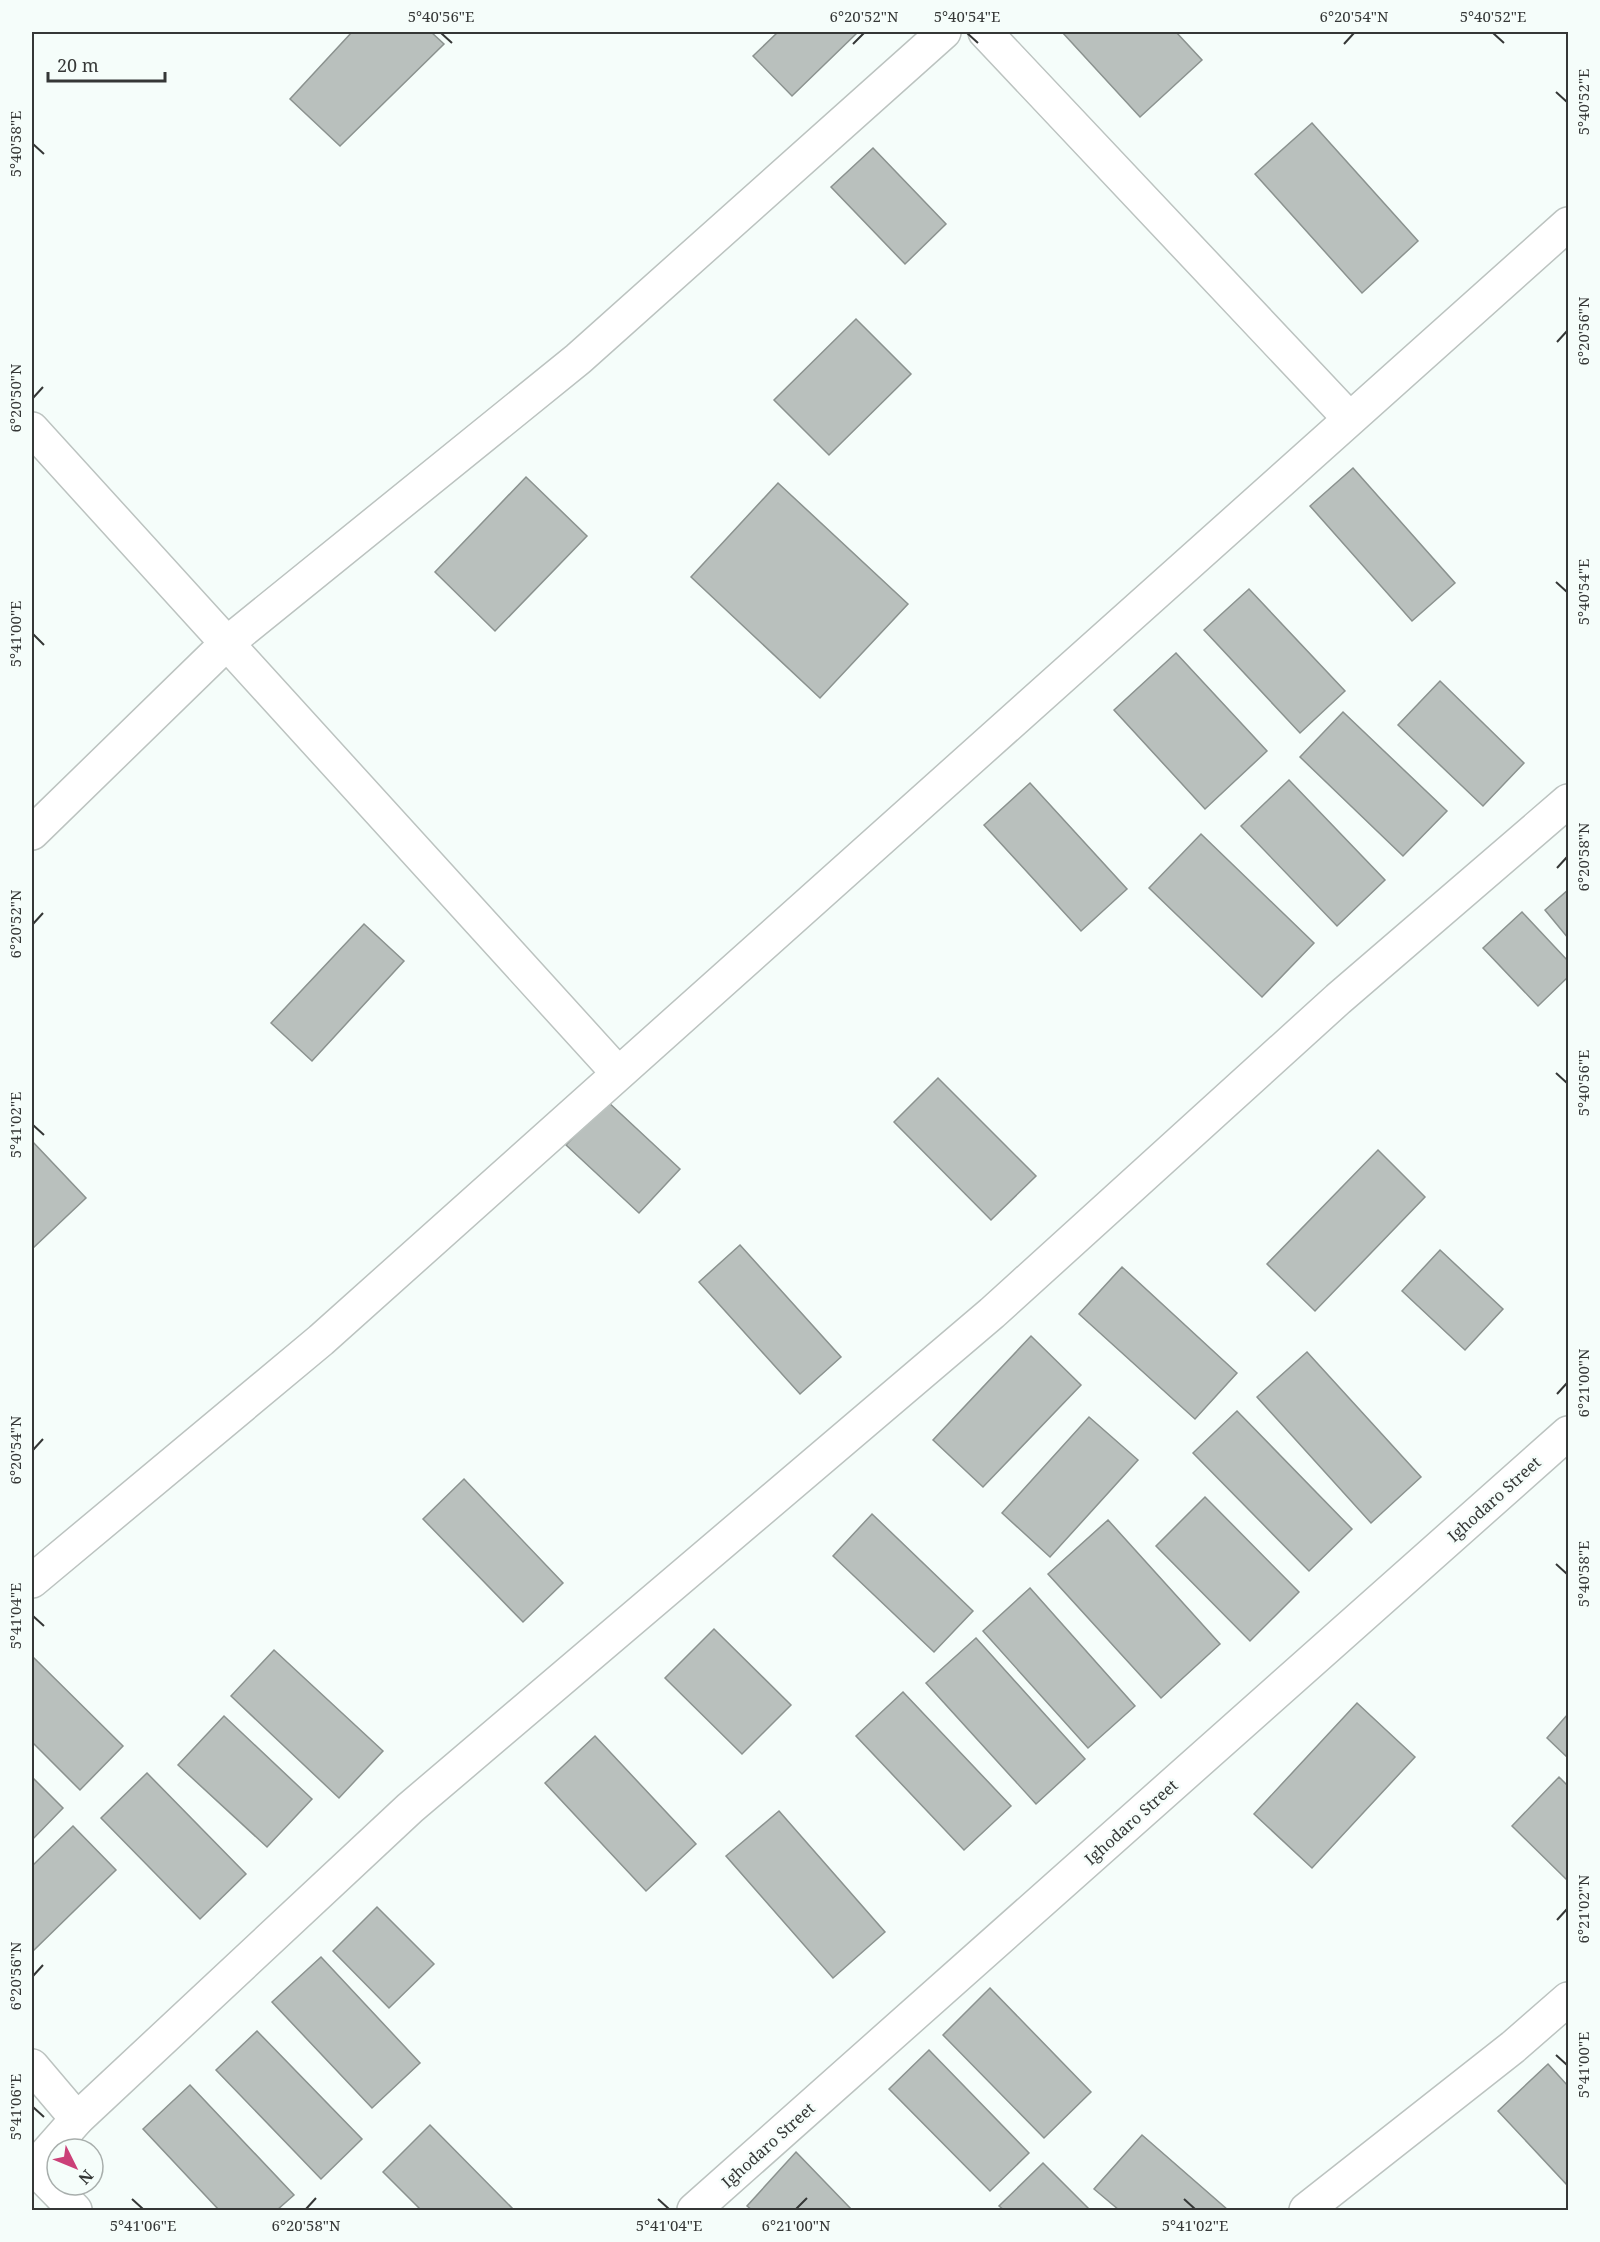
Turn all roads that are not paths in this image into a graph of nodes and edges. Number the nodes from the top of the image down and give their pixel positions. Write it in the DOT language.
graph roads {
  1 [pos="945,32"];
  2 [pos="985,32"];
  3 [pos="1569,224"];
  4 [pos="1350,418"];
  5 [pos="32,429"];
  6 [pos="226,644"];
  7 [pos="1569,801"];
  8 [pos="32,833"];
  9 [pos="618,1073"];
  10 [pos="1569,1433"];
  11 [pos="32,1581"];
  12 [pos="1569,1999"];
  13 [pos="32,2066"];
  14 [pos="77,2119"];
  15 [pos="33,2169"];
  16 [pos="75,2211"];
  17 [pos="694,2211"];
  18 [pos="1306,2211"];
  1 -- 6 [label="street"];
  2 -- 4 [label="street"];
  3 -- 4 [label="street"];
  4 -- 9 [label="street"];
  5 -- 6 [label="street"];
  6 -- 8 [label="street"];
  6 -- 9 [label="street"];
  7 -- 14 [label="street"];
  9 -- 11 [label="street"];
  10 -- 17 [label="street, Ighodaro Street"];
  12 -- 18 [label="street"];
  13 -- 14 [label="street"];
  14 -- 15 [label="street"];
  15 -- 16 [label="street"];
}
